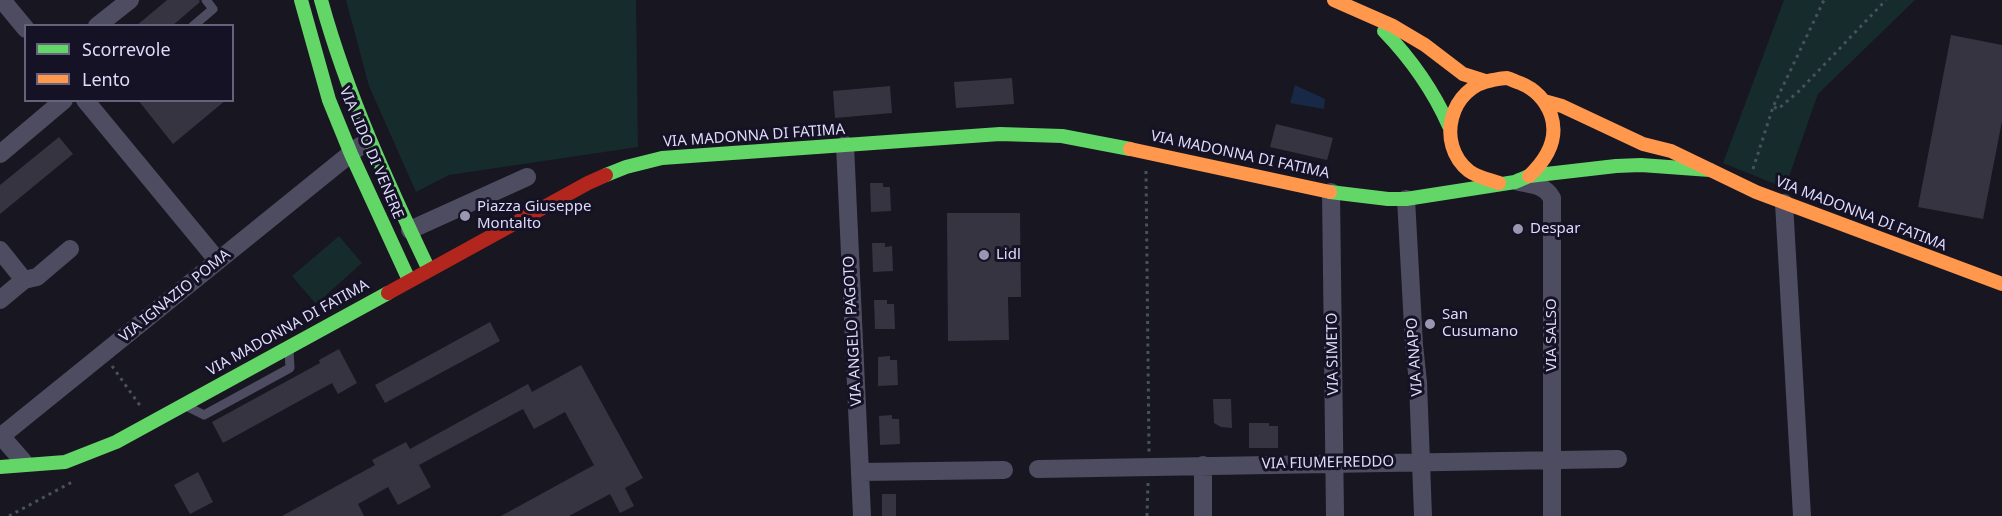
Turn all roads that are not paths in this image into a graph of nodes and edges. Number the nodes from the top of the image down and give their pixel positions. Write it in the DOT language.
graph roads {
  1 [pos="2,0"];
  2 [pos="130,0"];
  3 [pos="206,0"];
  4 [pos="301,0"];
  5 [pos="321,0"];
  6 [pos="1334,0"];
  7 [pos="1360,12"];
  8 [pos="100,24"];
  9 [pos="195,24"];
  10 [pos="24,27"];
  11 [pos="1485,81"];
  12 [pos="1544,101"];
  13 [pos="62,102"];
  14 [pos="93,103"];
  15 [pos="1449,126"];
  16 [pos="367,141"];
  17 [pos="845,145"];
  18 [pos="0,154"];
  19 [pos="351,154"];
  20 [pos="1455,155"];
  21 [pos="1710,170"];
  22 [pos="527,177"];
  23 [pos="1514,180"];
  24 [pos="1331,192"];
  25 [pos="1426,196"];
  26 [pos="1406,199"];
  27 [pos="1784,203"];
  28 [pos="410,230"];
  29 [pos="70,249"];
  30 [pos="0,250"];
  31 [pos="218,261"];
  32 [pos="429,270"];
  33 [pos="24,280"];
  34 [pos="409,280"];
  35 [pos="2002,284"];
  36 [pos="0,300"];
  37 [pos="289,345"];
  38 [pos="183,405"];
  39 [pos="0,436"];
  40 [pos="0,459"];
  41 [pos="1618,459"];
  42 [pos="1551,460"];
  43 [pos="22,461"];
  44 [pos="1420,462"];
  45 [pos="1335,463"];
  46 [pos="44,465"];
  47 [pos="1203,465"];
  48 [pos="0,467"];
  49 [pos="1038,469"];
  50 [pos="1004,470"];
  51 [pos="860,472"];
  52 [pos="862,516"];
  53 [pos="1203,516"];
  54 [pos="1335,516"];
  55 [pos="1423,516"];
  56 [pos="1552,516"];
  57 [pos="1802,516"];
  1 -- 10 [label="street"];
  2 -- 8 [label="street"];
  3 -- 9 [label="lane"];
  4 -- 19 [label="street, VIA LIDO DI VENERE"];
  5 -- 16 [label="street, VIA LIDO DI VENERE"];
  6 -- 7 [label="street"];
  7 -- 11 [label="street"];
  7 -- 15 [label="street"];
  11 -- 12 [label="street"];
  11 -- 15 [label="street"];
  12 -- 21 [label="street, VIA MADONNA DI FATIMA"];
  12 -- 23 [label="street"];
  13 -- 18 [label="street"];
  14 -- 31 [label="street"];
  15 -- 20 [label="street"];
  16 -- 19 [label="street, VIA IGNAZIO POMA"];
  16 -- 28 [label="street, VIA LIDO DI VENERE"];
  17 -- 24 [label="street, VIA MADONNA DI FATIMA"];
  17 -- 32 [label="street, VIA MADONNA DI FATIMA"];
  17 -- 51 [label="street, VIA ANGELO PAGOTO"];
  19 -- 31 [label="street, VIA IGNAZIO POMA"];
  19 -- 34 [label="street, VIA LIDO DI VENERE"];
  20 -- 23 [label="street"];
  20 -- 25 [label="street"];
  21 -- 23 [label="street, VIA MADONNA DI FATIMA"];
  21 -- 27 [label="street, VIA MADONNA DI FATIMA"];
  22 -- 28 [label="street"];
  23 -- 25 [label="street, VIA MADONNA DI FATIMA"];
  23 -- 42 [label="street, VIA SALSO"];
  24 -- 26 [label="street, VIA MADONNA DI FATIMA"];
  24 -- 45 [label="street, VIA SIMETO"];
  25 -- 26 [label="street, VIA MADONNA DI FATIMA"];
  26 -- 44 [label="street, VIA ANAPO"];
  27 -- 35 [label="street, VIA MADONNA DI FATIMA"];
  27 -- 57 [label="street"];
  28 -- 32 [label="street, VIA LIDO DI VENERE"];
  29 -- 33 [label="street"];
  30 -- 33 [label="street"];
  31 -- 39 [label="street, VIA IGNAZIO POMA"];
  32 -- 34 [label="street, VIA MADONNA DI FATIMA"];
  33 -- 36 [label="street"];
  34 -- 37 [label="street, VIA MADONNA DI FATIMA"];
  37 -- 38 [label="street, VIA MADONNA DI FATIMA"];
  37 -- 38 [label="lane"];
  38 -- 46 [label="street, VIA MADONNA DI FATIMA"];
  39 -- 43 [label="street"];
  40 -- 43 [label="street"];
  41 -- 42 [label="street, VIA FIUMEFREDDO"];
  42 -- 44 [label="street, VIA FIUMEFREDDO"];
  42 -- 56 [label="street, VIA SALSO"];
  43 -- 46 [label="street"];
  44 -- 45 [label="street, VIA FIUMEFREDDO"];
  44 -- 55 [label="street, VIA ANAPO"];
  45 -- 47 [label="street, VIA FIUMEFREDDO"];
  45 -- 54 [label="street, VIA SIMETO"];
  46 -- 48 [label="street"];
  47 -- 49 [label="street, VIA FIUMEFREDDO"];
  47 -- 53 [label="street"];
  50 -- 51 [label="street"];
  51 -- 52 [label="street, VIA ANGELO PAGOTO"];
}
